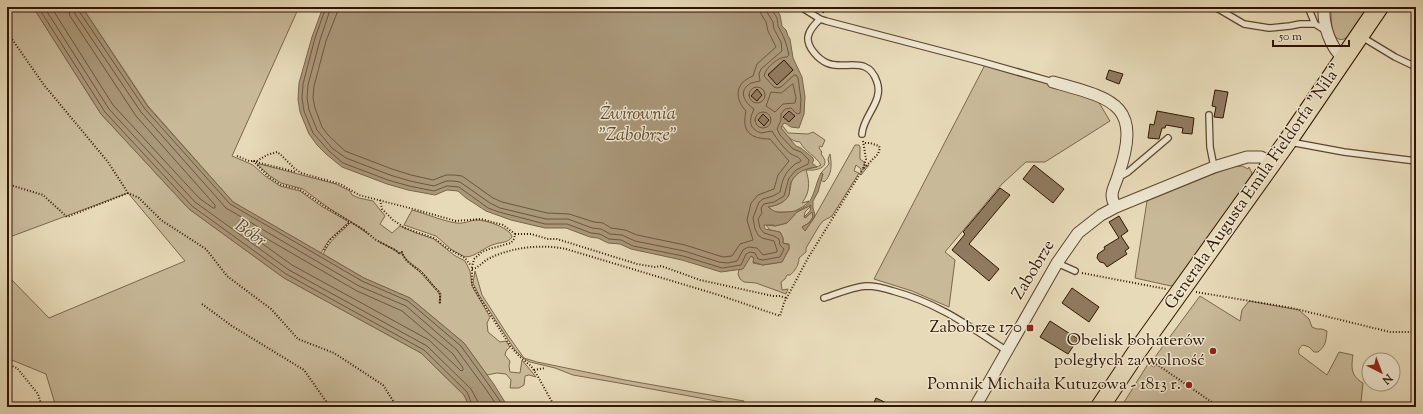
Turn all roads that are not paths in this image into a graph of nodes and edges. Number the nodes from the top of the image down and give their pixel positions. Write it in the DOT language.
graph roads {
  1 [pos="801,7"];
  2 [pos="1215,7"];
  3 [pos="1308,7"];
  4 [pos="1324,7"];
  5 [pos="1385,8"];
  6 [pos="820,19"];
  7 [pos="1314,24"];
  8 [pos="1327,31"];
  9 [pos="1360,36"];
  10 [pos="1344,59"];
  11 [pos="1416,67"];
  12 [pos="1053,82"];
  13 [pos="1209,115"];
  14 [pos="862,134"];
  15 [pos="1168,138"];
  16 [pos="1287,142"];
  17 [pos="1416,161"];
  18 [pos="1272,163"];
  19 [pos="1214,167"];
  20 [pos="1118,178"];
  21 [pos="1116,208"];
  22 [pos="1057,263"];
  23 [pos="1074,271"];
  24 [pos="824,298"];
  25 [pos="1007,351"];
  26 [pos="975,407"];
  27 [pos="1100,407"];
  1 -- 6 [label="lane"];
  2 -- 7 [label="lane"];
  3 -- 7 [label="lane"];
  4 -- 8 [label="street"];
  5 -- 9 [label="main road, Generała Augusta Emila Fieldorfa \"Nila\""];
  6 -- 12 [label="lane"];
  6 -- 14 [label="lane"];
  7 -- 8 [label="lane"];
  8 -- 10 [label="street"];
  9 -- 10 [label="main road, Generała Augusta Emila Fieldorfa \"Nila\""];
  9 -- 11 [label="lane"];
  10 -- 16 [label="main road, Generała Augusta Emila Fieldorfa \"Nila\""];
  12 -- 20 [label="street"];
  13 -- 19 [label="lane"];
  15 -- 20 [label="lane"];
  16 -- 17 [label="lane"];
  16 -- 18 [label="main road, Generała Augusta Emila Fieldorfa \"Nila\""];
  18 -- 19 [label="street, Zabobrze"];
  18 -- 27 [label="main road, Generała Augusta Emila Fieldorfa \"Nila\""];
  19 -- 21 [label="street, Zabobrze"];
  20 -- 21 [label="street"];
  21 -- 22 [label="street, Zabobrze"];
  22 -- 23 [label="lane"];
  22 -- 25 [label="street, Zabobrze"];
  24 -- 25 [label="lane"];
  25 -- 26 [label="street, Zabobrze"];
}
